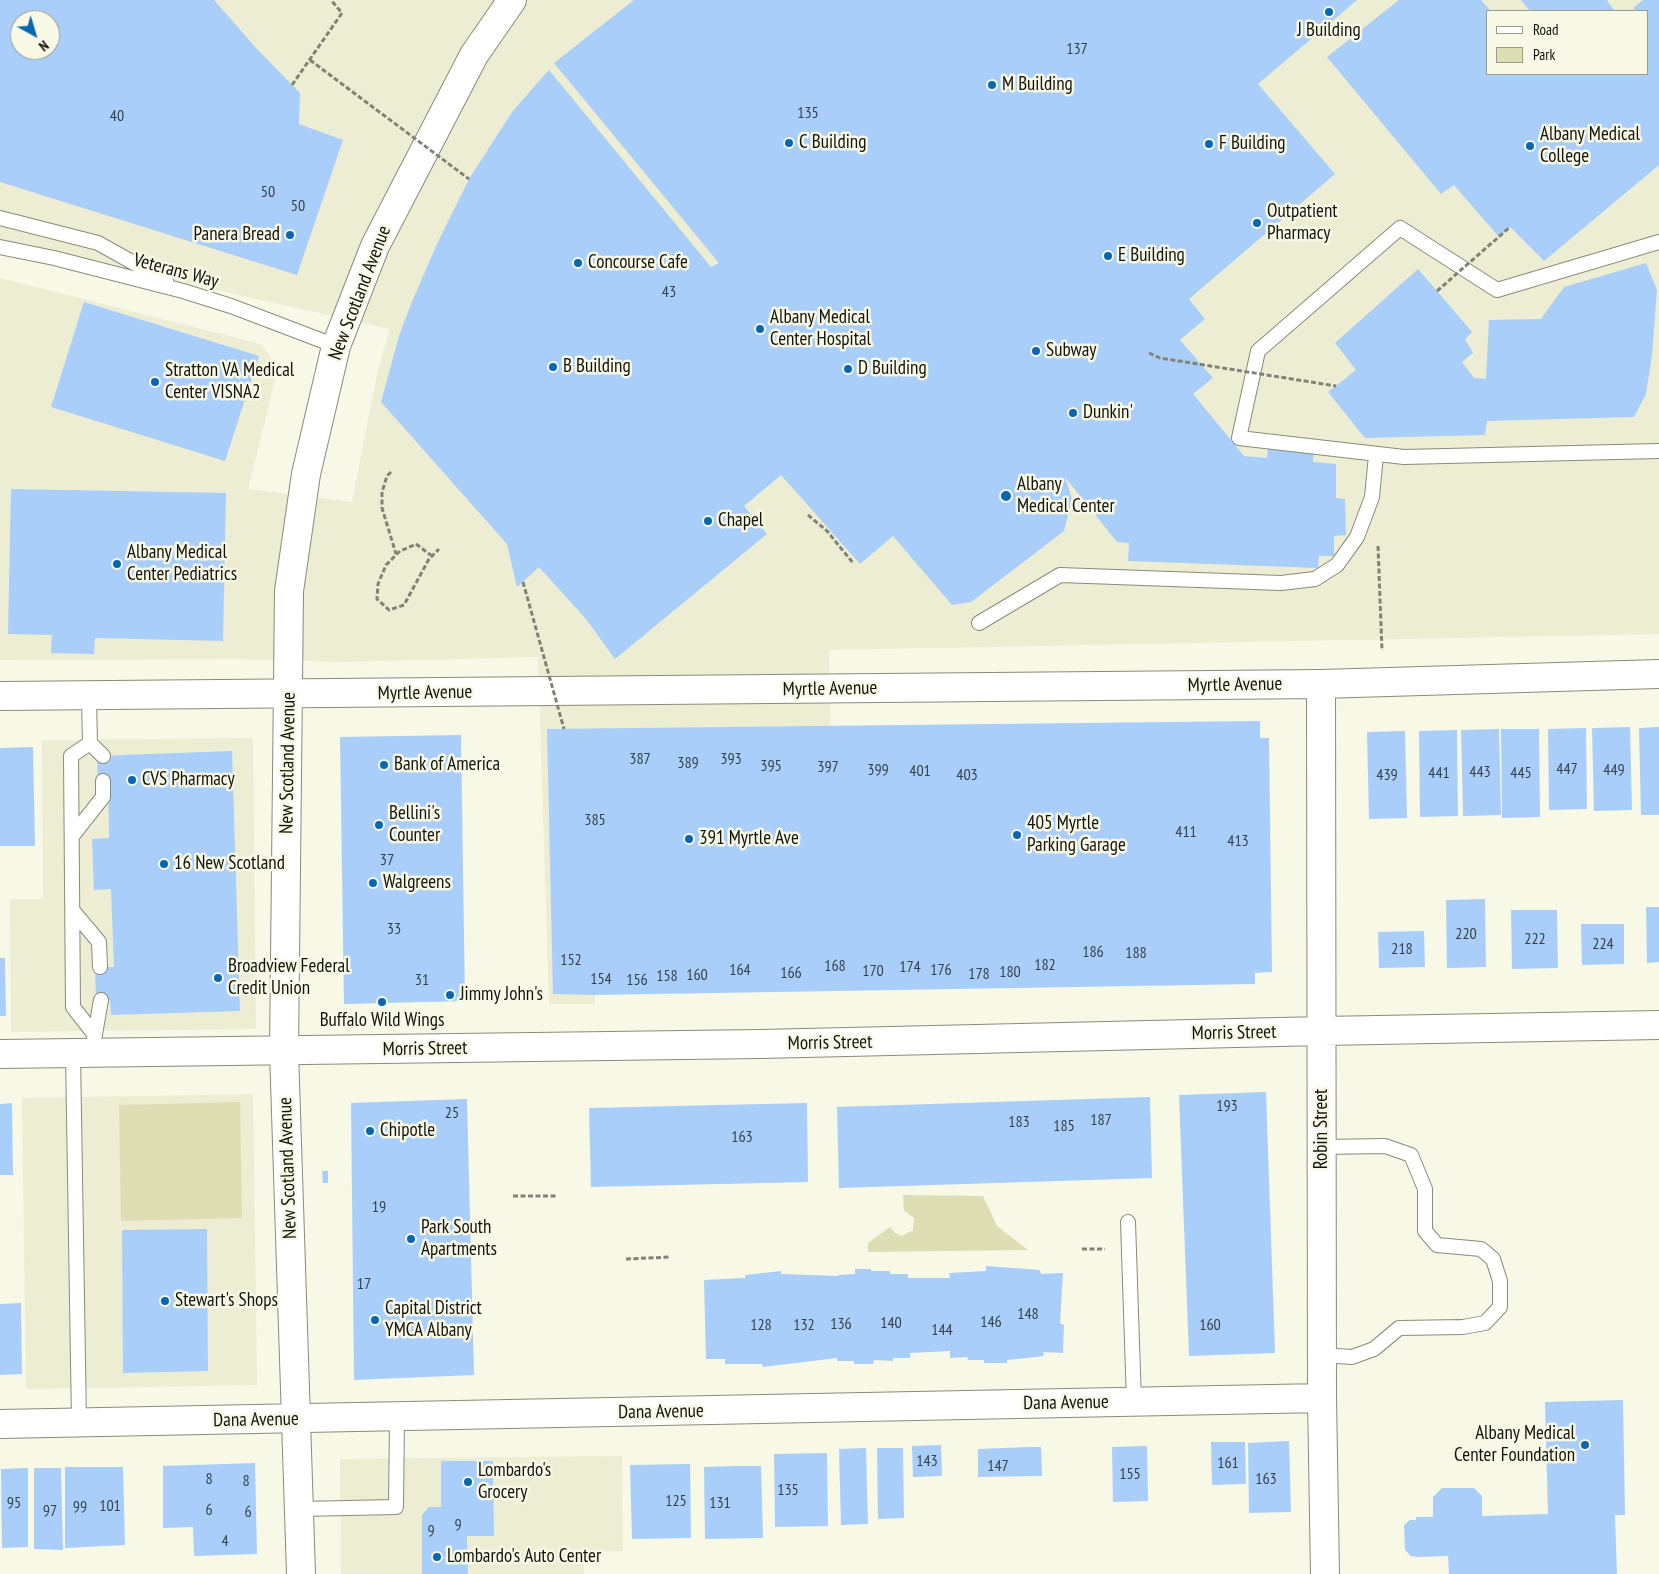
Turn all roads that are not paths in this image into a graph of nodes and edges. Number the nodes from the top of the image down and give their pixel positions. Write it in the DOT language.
graph roads {
  1 [pos="512,0"];
  2 [pos="0,218"];
  3 [pos="1659,242"];
  4 [pos="0,247"];
  5 [pos="183,291"];
  6 [pos="336,346"];
  7 [pos="1659,451"];
  8 [pos="1376,455"];
  9 [pos="979,623"];
  10 [pos="1659,674"];
  11 [pos="1321,684"];
  12 [pos="290,694"];
  13 [pos="0,696"];
  14 [pos="89,697"];
  15 [pos="90,743"];
  16 [pos="103,756"];
  17 [pos="103,781"];
  18 [pos="73,835"];
  19 [pos="73,911"];
  20 [pos="100,967"];
  21 [pos="101,1000"];
  22 [pos="1659,1026"];
  23 [pos="1322,1031"];
  24 [pos="87,1047"];
  25 [pos="284,1051"];
  26 [pos="0,1054"];
  27 [pos="1322,1147"];
  28 [pos="1128,1222"];
  29 [pos="1322,1355"];
  30 [pos="1322,1398"];
  31 [pos="1134,1402"];
  32 [pos="397,1417"];
  33 [pos="297,1419"];
  34 [pos="79,1423"];
  35 [pos="0,1424"];
  36 [pos="300,1508"];
  37 [pos="301,1574"];
  38 [pos="1325,1574"];
  1 -- 6 [label="street, New Scotland Avenue"];
  2 -- 5 [label="lane"];
  3 -- 8 [label="lane"];
  4 -- 5 [label="lane, Veterans Way"];
  5 -- 6 [label="lane, Veterans Way"];
  6 -- 12 [label="street, New Scotland Avenue"];
  7 -- 8 [label="lane"];
  8 -- 9 [label="lane"];
  10 -- 11 [label="street, Myrtle Avenue"];
  11 -- 12 [label="street, Myrtle Avenue"];
  11 -- 23 [label="street, Robin Street"];
  12 -- 14 [label="street, Myrtle Avenue"];
  12 -- 25 [label="street, New Scotland Avenue"];
  13 -- 14 [label="street, Myrtle Avenue"];
  14 -- 15 [label="lane"];
  15 -- 16 [label="lane"];
  15 -- 18 [label="lane"];
  17 -- 18 [label="lane"];
  18 -- 19 [label="lane"];
  19 -- 20 [label="lane"];
  19 -- 24 [label="lane"];
  21 -- 24 [label="lane"];
  22 -- 23 [label="street, Morris Street"];
  23 -- 25 [label="street, Morris Street"];
  23 -- 27 [label="street, Robin Street"];
  24 -- 25 [label="street, Morris Street"];
  24 -- 26 [label="street, Morris Street"];
  24 -- 34 [label="lane"];
  25 -- 33 [label="street, New Scotland Avenue"];
  27 -- 29 [label="street, Robin Street"];
  27 -- 29 [label="lane"];
  28 -- 31 [label="lane"];
  29 -- 30 [label="street, Robin Street"];
  30 -- 31 [label="street, Dana Avenue"];
  30 -- 38 [label="street, Robin Street"];
  31 -- 32 [label="street, Dana Avenue"];
  32 -- 33 [label="street, Dana Avenue"];
  32 -- 36 [label="lane"];
  33 -- 34 [label="street, Dana Avenue"];
  33 -- 36 [label="street, New Scotland Avenue"];
  34 -- 35 [label="street, Dana Avenue"];
  36 -- 37 [label="street, New Scotland Avenue"];
}
